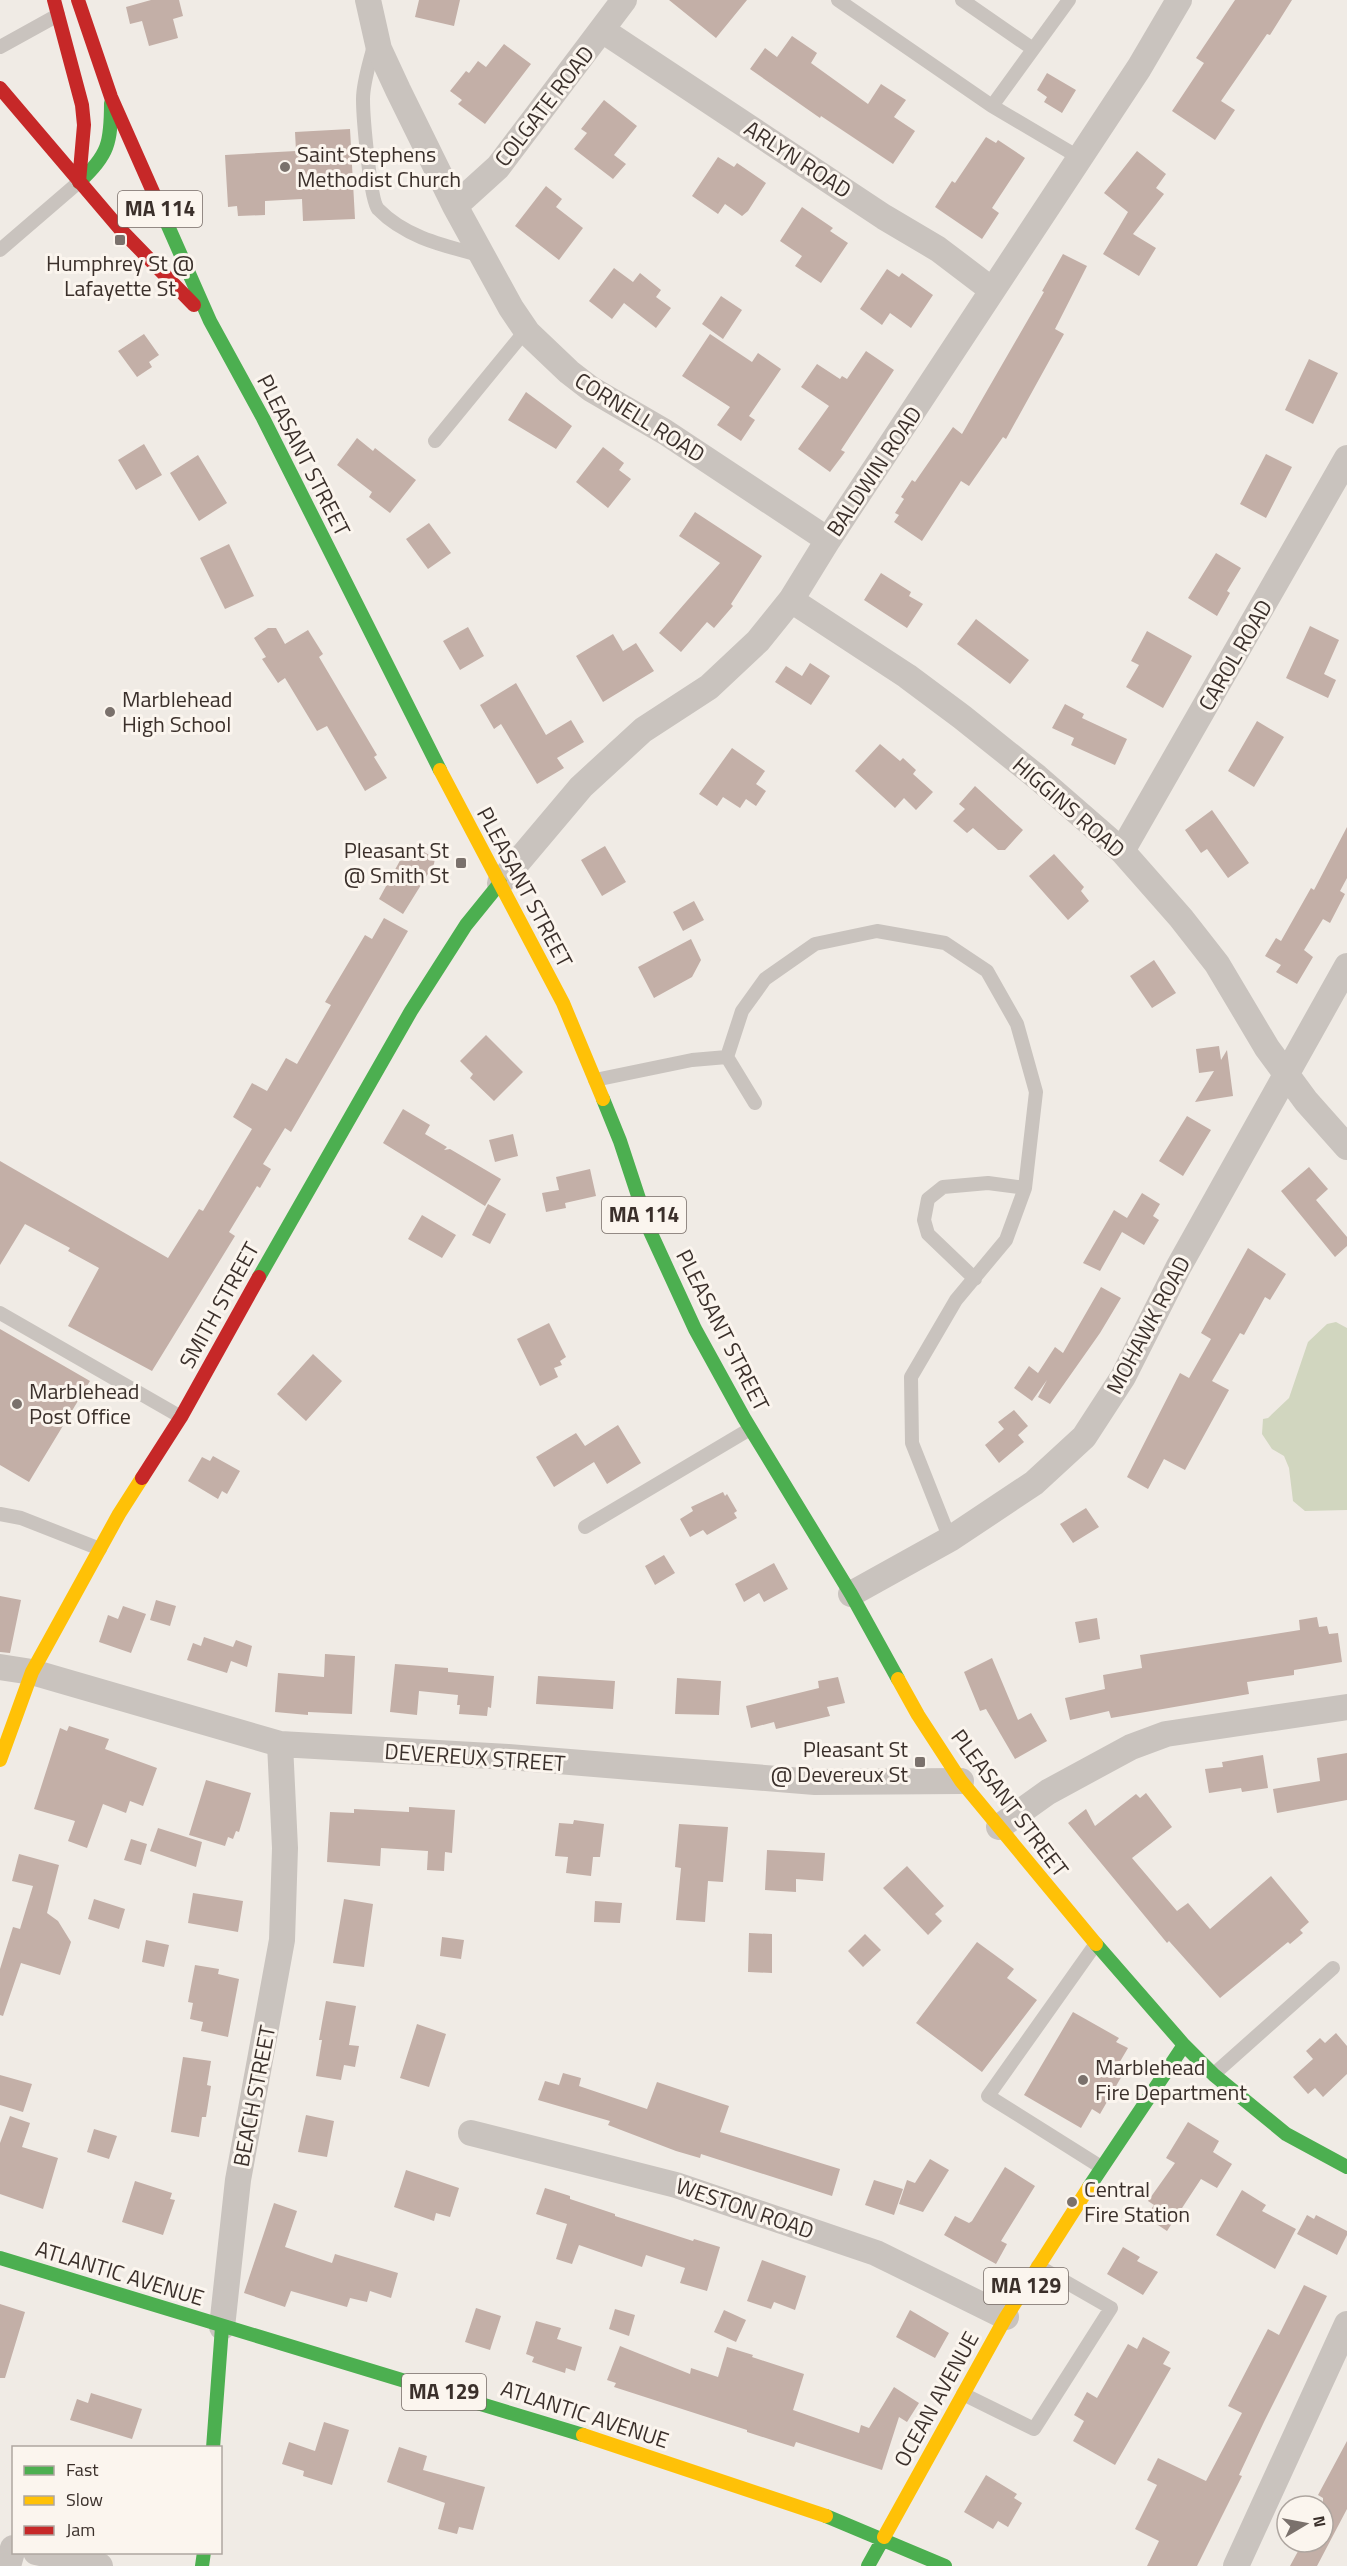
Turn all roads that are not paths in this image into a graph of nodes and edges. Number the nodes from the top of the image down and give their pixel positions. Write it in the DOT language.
graph roads {
  1 [pos="54,0"];
  2 [pos="78,0"];
  3 [pos="368,0"];
  4 [pos="624,0"];
  5 [pos="838,0"];
  6 [pos="962,0"];
  7 [pos="1179,0"];
  8 [pos="1063,2"];
  9 [pos="58,15"];
  10 [pos="602,30"];
  11 [pos="375,37"];
  12 [pos="0,47"];
  13 [pos="1033,49"];
  14 [pos="0,88"];
  15 [pos="111,97"];
  16 [pos="992,106"];
  17 [pos="1080,158"];
  18 [pos="80,182"];
  19 [pos="455,206"];
  20 [pos="0,250"];
  21 [pos="483,256"];
  22 [pos="992,290"];
  23 [pos="210,321"];
  24 [pos="526,330"];
  25 [pos="435,441"];
  26 [pos="1347,458"];
  27 [pos="828,540"];
  28 [pos="792,600"];
  29 [pos="1122,852"];
  30 [pos="500,883"];
  31 [pos="1347,966"];
  32 [pos="727,1057"];
  33 [pos="1287,1075"];
  34 [pos="595,1080"];
  35 [pos="755,1103"];
  36 [pos="1347,1147"];
  37 [pos="1026,1188"];
  38 [pos="975,1279"];
  39 [pos="0,1313"];
  40 [pos="181,1417"];
  41 [pos="750,1429"];
  42 [pos="0,1514"];
  43 [pos="585,1527"];
  44 [pos="950,1539"];
  45 [pos="100,1549"];
  46 [pos="851,1594"];
  47 [pos="0,1667"];
  48 [pos="32,1672"];
  49 [pos="1347,1707"];
  50 [pos="280,1744"];
  51 [pos="0,1760"];
  52 [pos="961,1780"];
  53 [pos="999,1827"];
  54 [pos="1097,1943"];
  55 [pos="1333,1968"];
  56 [pos="1184,2045"];
  57 [pos="1214,2075"];
  58 [pos="471,2133"];
  59 [pos="1101,2166"];
  60 [pos="1347,2167"];
  61 [pos="0,2258"];
  62 [pos="1038,2266"];
  63 [pos="1006,2317"];
  64 [pos="1347,2324"];
  65 [pos="222,2327"];
  66 [pos="963,2394"];
  67 [pos="213,2446"];
  68 [pos="884,2537"];
  69 [pos="41,2554"];
  70 [pos="100,2566"];
  71 [pos="868,2566"];
  72 [pos="945,2566"];
  73 [pos="1236,2566"];
  1 -- 9 [label="main road"];
  2 -- 15 [label="main road, MA 114"];
  3 -- 11 [label="street, CORNELL ROAD"];
  4 -- 10 [label="street, COLGATE ROAD"];
  5 -- 16 [label="lane"];
  6 -- 13 [label="lane"];
  7 -- 17 [label="street, BALDWIN ROAD"];
  8 -- 13 [label="lane"];
  9 -- 12 [label="lane"];
  9 -- 18 [label="main road"];
  10 -- 19 [label="street, COLGATE ROAD"];
  10 -- 22 [label="street, ARLYN ROAD"];
  11 -- 19 [label="street, CORNELL ROAD"];
  11 -- 21 [label="lane"];
  13 -- 16 [label="lane"];
  14 -- 18 [label="main road"];
  15 -- 18 [label="main road"];
  15 -- 23 [label="main road, MA 114"];
  16 -- 17 [label="lane"];
  17 -- 22 [label="street, BALDWIN ROAD"];
  18 -- 20 [label="lane"];
  18 -- 23 [label="main road"];
  19 -- 21 [label="street, CORNELL ROAD"];
  21 -- 24 [label="street, CORNELL ROAD"];
  22 -- 27 [label="street, BALDWIN ROAD"];
  23 -- 30 [label="main road, PLEASANT STREET / MA 114"];
  24 -- 25 [label="lane"];
  24 -- 27 [label="street, CORNELL ROAD"];
  26 -- 29 [label="street, CAROL ROAD"];
  27 -- 28 [label="street, BALDWIN ROAD"];
  28 -- 29 [label="street, HIGGINS ROAD"];
  28 -- 30 [label="street, BALDWIN ROAD"];
  29 -- 33 [label="street, HIGGINS ROAD"];
  30 -- 34 [label="main road, PLEASANT STREET / MA 114"];
  30 -- 40 [label="main road, SMITH STREET"];
  31 -- 33 [label="street, MOHAWK ROAD"];
  32 -- 34 [label="lane"];
  32 -- 35 [label="lane"];
  32 -- 37 [label="lane"];
  33 -- 36 [label="street, HIGGINS ROAD"];
  33 -- 44 [label="street, MOHAWK ROAD"];
  34 -- 41 [label="main road, PLEASANT STREET / MA 114"];
  37 -- 38 [label="lane"];
  37 -- 38 [label="lane"];
  38 -- 44 [label="lane"];
  39 -- 40 [label="lane"];
  40 -- 45 [label="main road, SMITH STREET"];
  41 -- 43 [label="lane"];
  41 -- 46 [label="main road, PLEASANT STREET / MA 114"];
  42 -- 45 [label="lane"];
  44 -- 46 [label="street, MOHAWK ROAD"];
  45 -- 48 [label="main road, SMITH STREET"];
  46 -- 52 [label="main road, PLEASANT STREET / MA 114"];
  47 -- 48 [label="street, DEVEREUX STREET"];
  48 -- 50 [label="street, DEVEREUX STREET"];
  48 -- 51 [label="main road, SMITH STREET"];
  49 -- 53 [label="street"];
  50 -- 52 [label="street, DEVEREUX STREET"];
  50 -- 65 [label="street, BEACH STREET"];
  52 -- 53 [label="main road, PLEASANT STREET / MA 114"];
  53 -- 54 [label="main road, PLEASANT STREET / MA 114"];
  54 -- 56 [label="main road, PLEASANT STREET / MA 114"];
  54 -- 59 [label="lane"];
  55 -- 57 [label="lane"];
  56 -- 57 [label="main road, PLEASANT STREET"];
  56 -- 59 [label="main road, OCEAN AVENUE / MA 129"];
  57 -- 60 [label="main road, PLEASANT STREET"];
  58 -- 63 [label="street, WESTON ROAD"];
  59 -- 62 [label="main road, OCEAN AVENUE / MA 129"];
  61 -- 65 [label="main road, ATLANTIC AVENUE / MA 129"];
  62 -- 63 [label="main road, OCEAN AVENUE / MA 129"];
  62 -- 66 [label="lane"];
  63 -- 66 [label="main road, OCEAN AVENUE / MA 129"];
  64 -- 73 [label="street"];
  65 -- 67 [label="main road, BEACH STREET"];
  65 -- 68 [label="main road, ATLANTIC AVENUE / MA 129"];
  66 -- 68 [label="main road, OCEAN AVENUE / MA 129"];
  68 -- 71 [label="main road, OCEAN AVENUE"];
  68 -- 72 [label="main road, ATLANTIC AVENUE"];
  69 -- 70 [label="street"];
}
